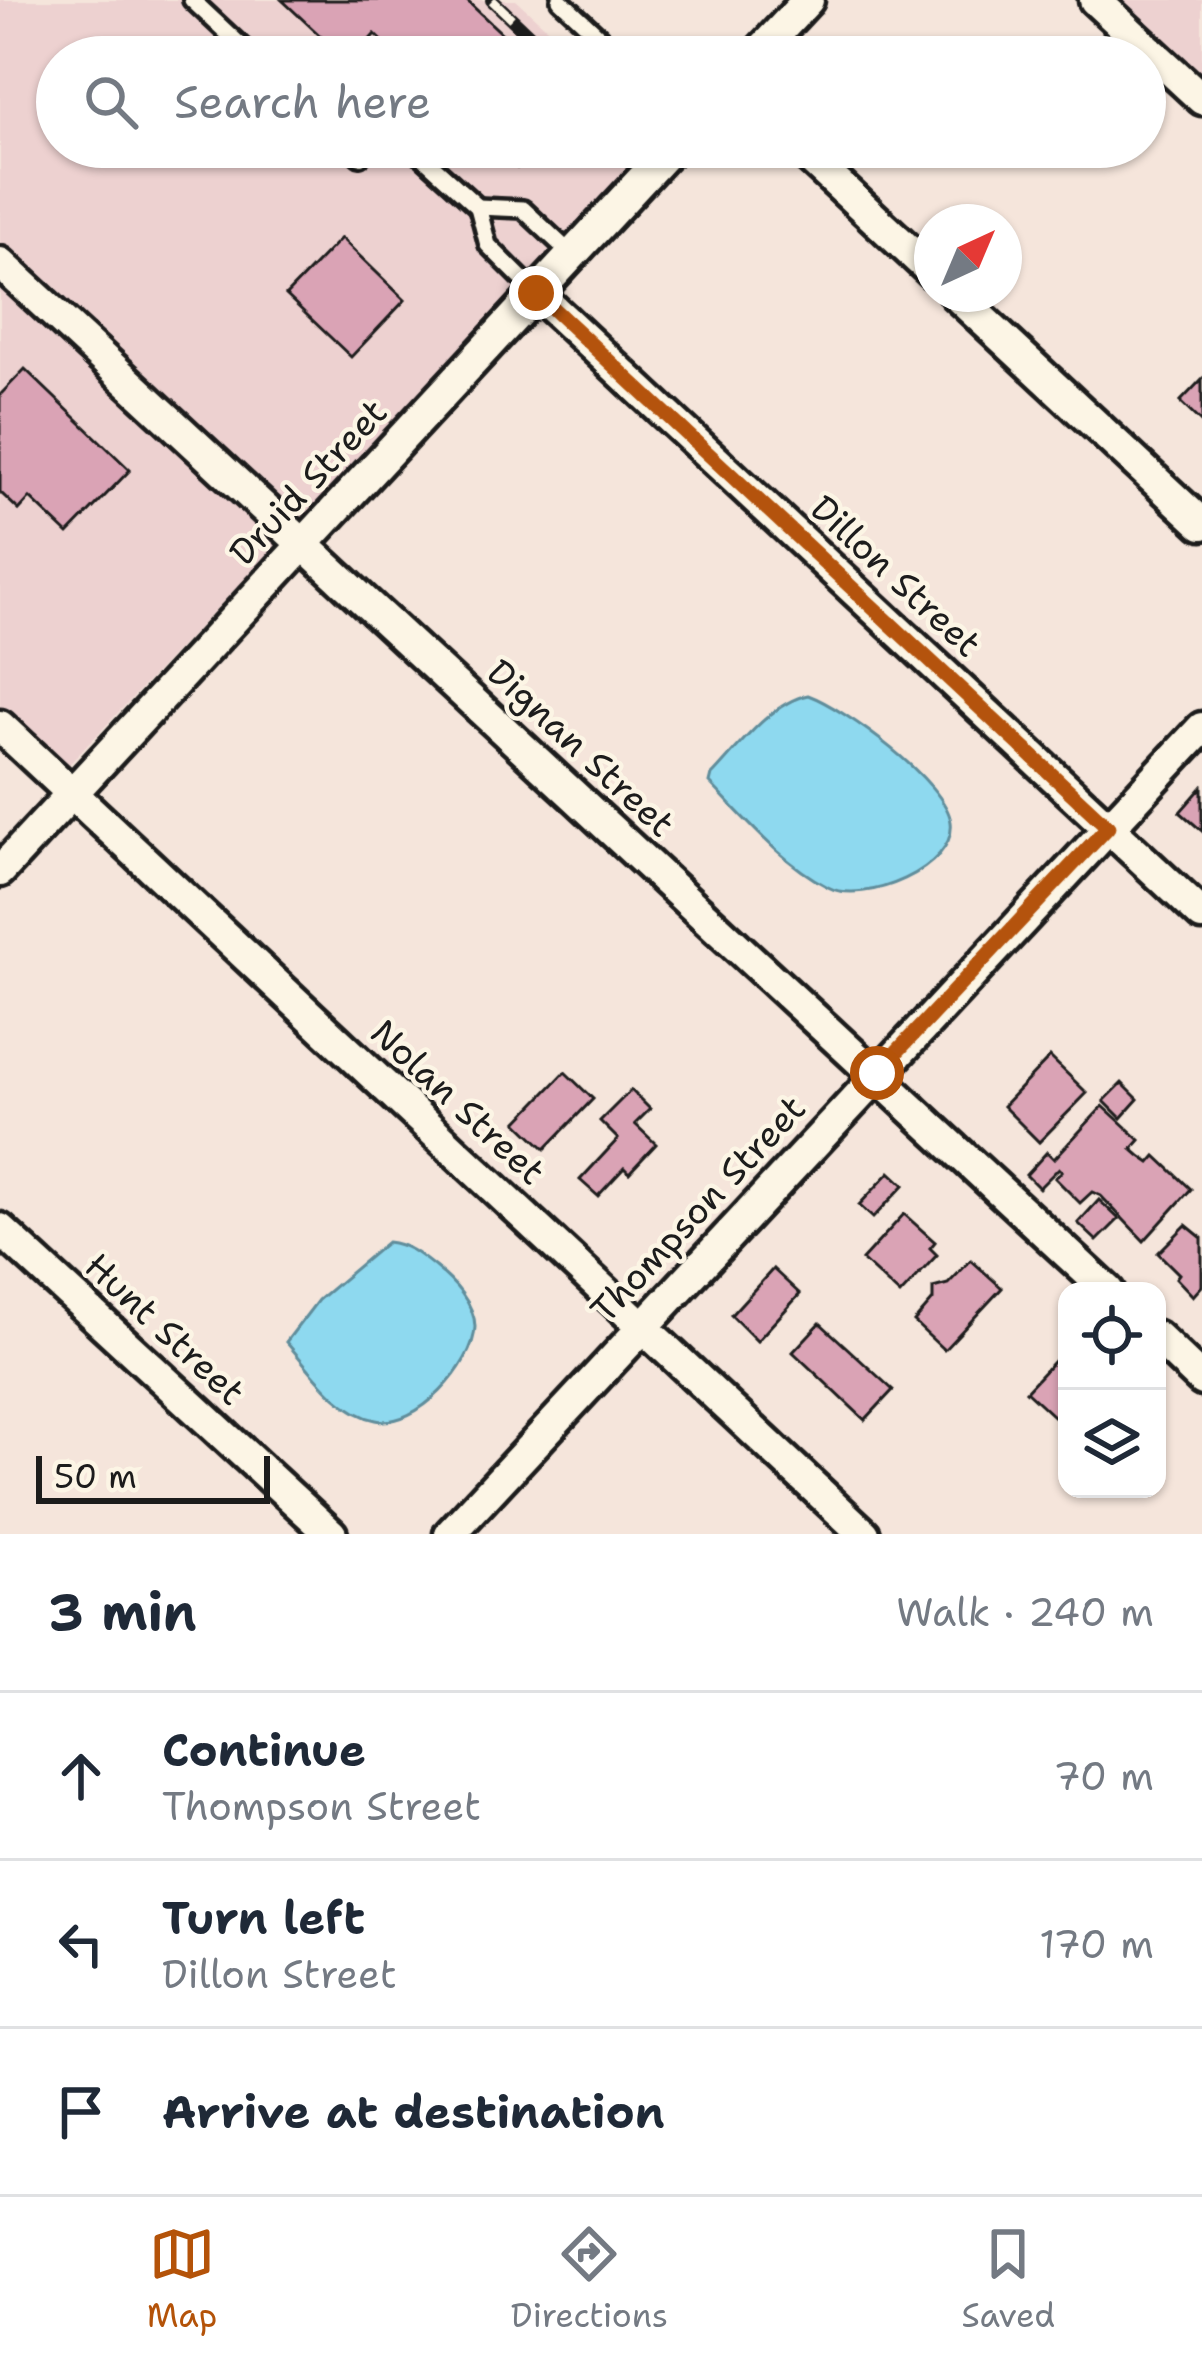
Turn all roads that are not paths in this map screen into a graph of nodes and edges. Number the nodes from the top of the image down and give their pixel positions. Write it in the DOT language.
graph roads {
  1 [pos="192,0"];
  2 [pos="808,0"];
  3 [pos="1095,0"];
  4 [pos="564,1"];
  5 [pos="231,36"];
  6 [pos="600,36"];
  7 [pos="775,36"];
  8 [pos="1134,36"];
  9 [pos="1166,66"];
  10 [pos="1202,99"];
  11 [pos="435,168"];
  12 [pos="653,168"];
  13 [pos="821,168"];
  14 [pos="478,207"];
  15 [pos="572,255"];
  16 [pos="914,255"];
  17 [pos="0,262"];
  18 [pos="536,293"];
  19 [pos="975,312"];
  20 [pos="1202,524"];
  21 [pos="303,545"];
  22 [pos="0,726"];
  23 [pos="1202,728"];
  24 [pos="72,793"];
  25 [pos="1108,827"];
  26 [pos="0,871"];
  27 [pos="1202,915"];
  28 [pos="877,1073"];
  29 [pos="0,1229"];
  30 [pos="1098,1282"];
  31 [pos="642,1327"];
  32 [pos="1166,1346"];
  33 [pos="1202,1380"];
  34 [pos="331,1534"];
  35 [pos="450,1534"];
  36 [pos="864,1534"];
  1 -- 5 [label="lane"];
  2 -- 7 [label="street"];
  3 -- 8 [label="street"];
  4 -- 6 [label="lane"];
  9 -- 10 [label="street"];
  11 -- 14 [label="lane"];
  12 -- 15 [label="street, Druid Street"];
  13 -- 16 [label="street"];
  14 -- 15 [label="lane"];
  14 -- 18 [label="lane"];
  15 -- 18 [label="street, Druid Street"];
  17 -- 21 [label="street, Dignan Street"];
  18 -- 21 [label="street, Druid Street"];
  18 -- 25 [label="street, Dillon Street"];
  19 -- 20 [label="street"];
  21 -- 24 [label="street, Druid Street"];
  21 -- 28 [label="street, Dignan Street"];
  22 -- 24 [label="street, Nolan Street"];
  23 -- 25 [label="street, Thompson Street"];
  24 -- 26 [label="street, Druid Street"];
  24 -- 31 [label="street, Nolan Street"];
  25 -- 27 [label="street, Dillon Street"];
  25 -- 28 [label="street, Thompson Street"];
  28 -- 30 [label="street, Dignan Street"];
  28 -- 31 [label="street, Thompson Street"];
  29 -- 34 [label="street, Hunt Street"];
  31 -- 35 [label="street, Thompson Street"];
  31 -- 36 [label="street, Nolan Street"];
  32 -- 33 [label="street"];
}
